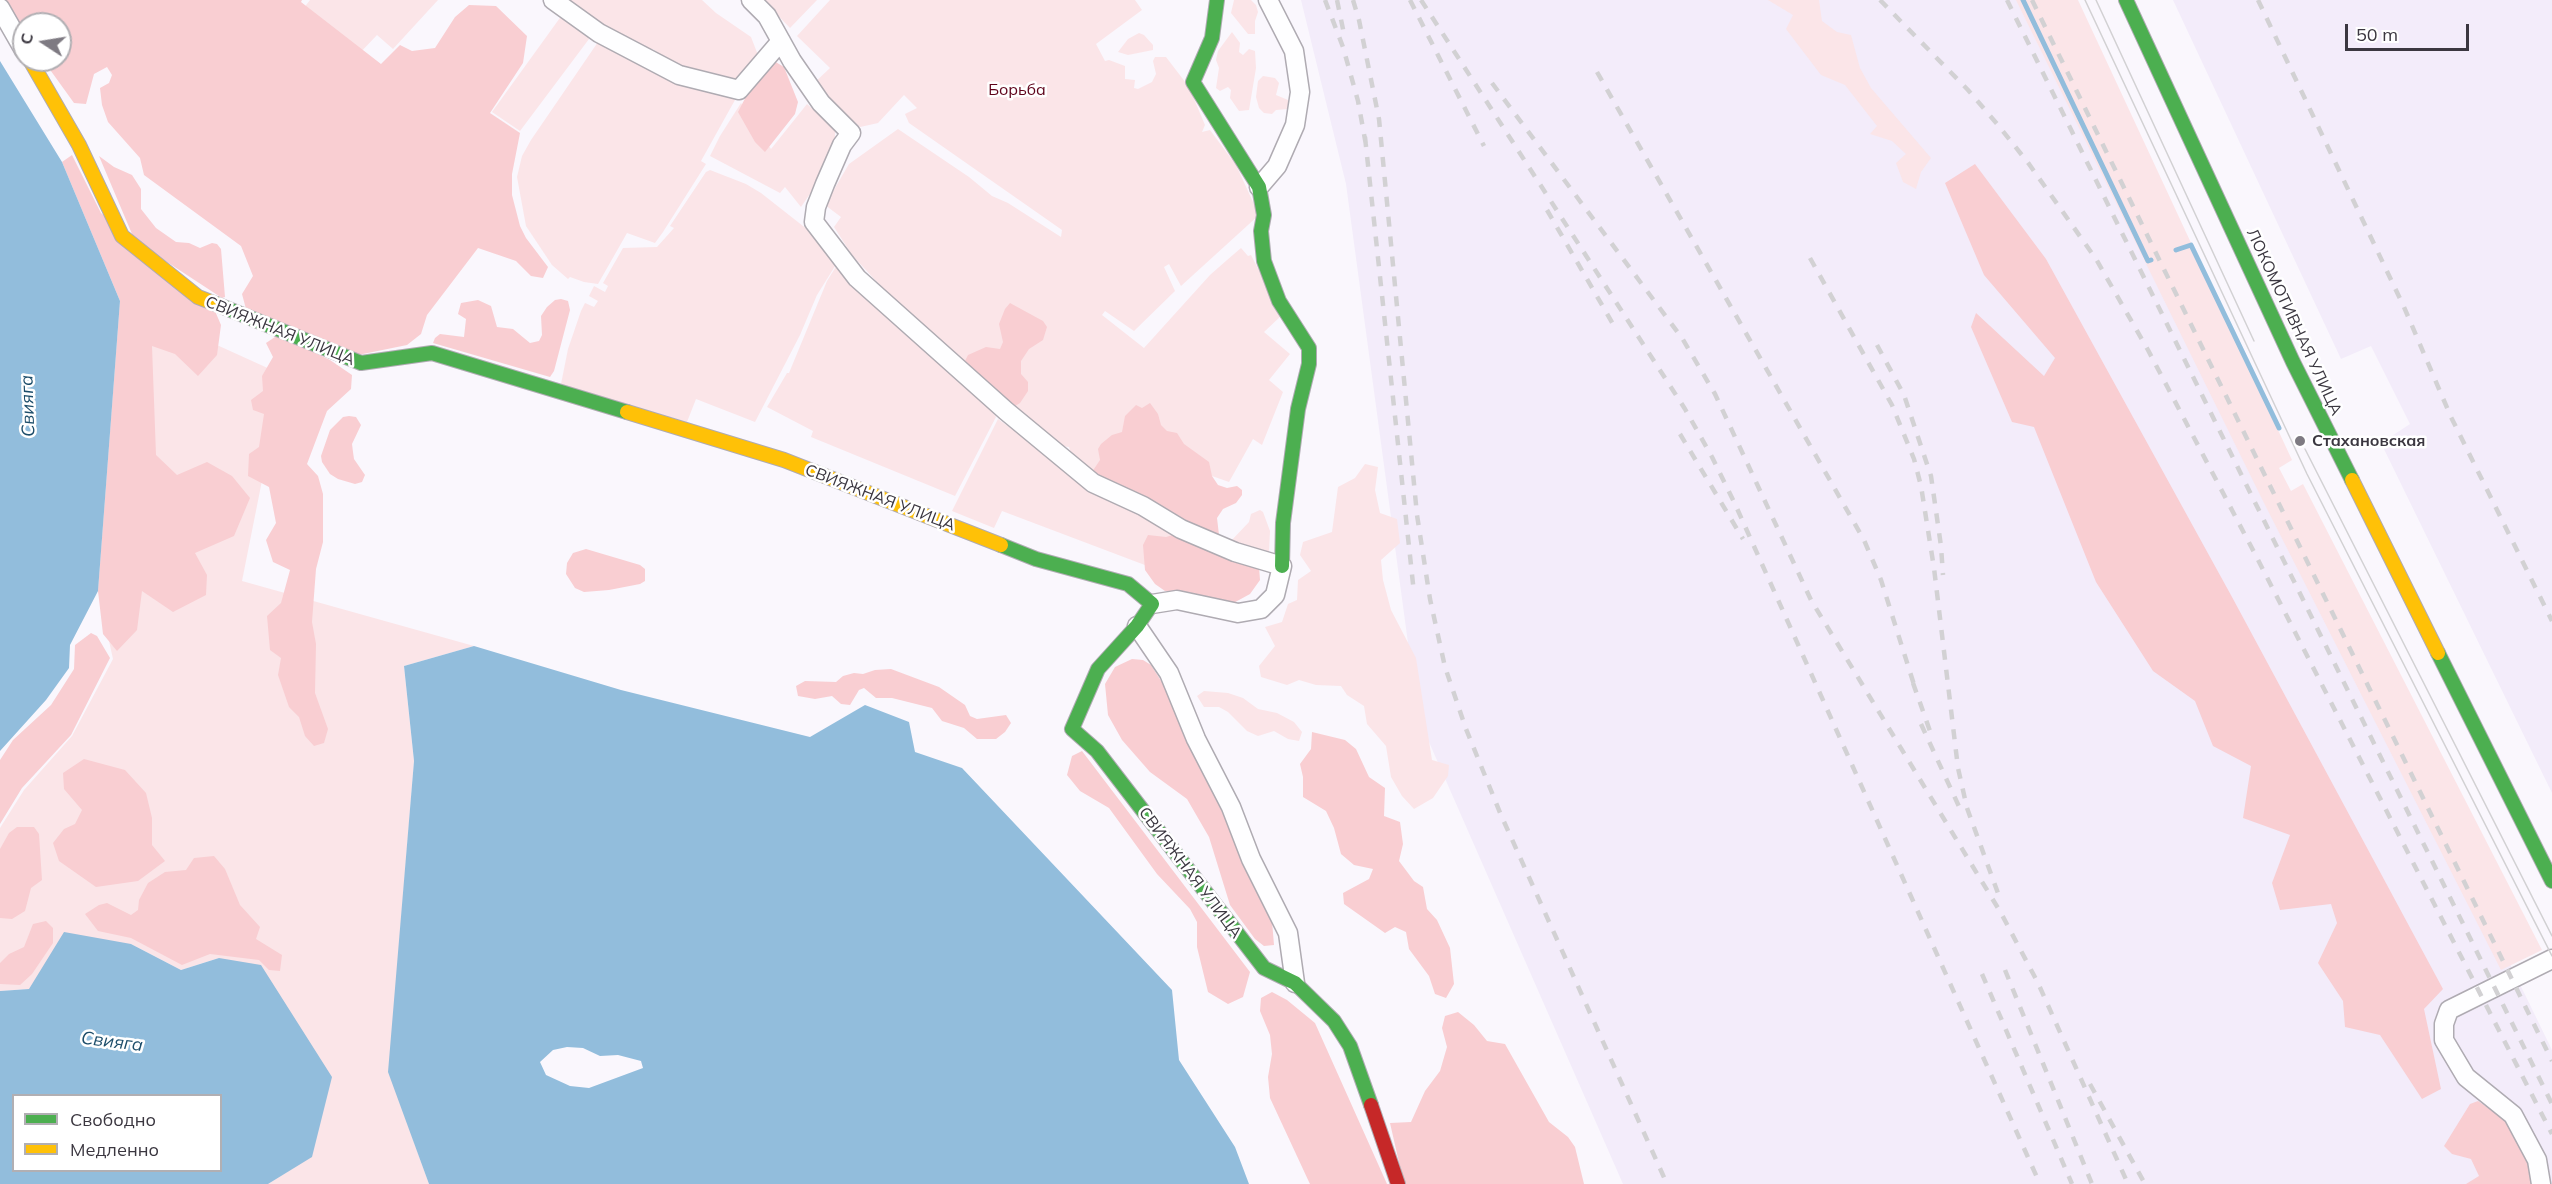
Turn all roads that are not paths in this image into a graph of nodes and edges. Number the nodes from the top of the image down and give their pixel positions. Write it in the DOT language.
graph roads {
  1 [pos="553,0"];
  2 [pos="751,0"];
  3 [pos="1217,0"];
  4 [pos="1268,0"];
  5 [pos="2126,0"];
  6 [pos="0,8"];
  7 [pos="12,29"];
  8 [pos="781,41"];
  9 [pos="37,72"];
  10 [pos="1259,187"];
  11 [pos="1282,566"];
  12 [pos="1152,604"];
  13 [pos="1137,626"];
  14 [pos="2552,881"];
  15 [pos="2552,959"];
  16 [pos="1295,983"];
  17 [pos="1398,1184"];
  18 [pos="2541,1184"];
  1 -- 8 [label="street"];
  2 -- 8 [label="street"];
  3 -- 10 [label="street"];
  4 -- 10 [label="street"];
  5 -- 14 [label="street, ЛОКОМОТИВНАЯ УЛИЦА"];
  6 -- 7 [label="street"];
  8 -- 11 [label="street"];
  9 -- 12 [label="street, СВИЯЖНАЯ УЛИЦА"];
  10 -- 11 [label="street"];
  11 -- 12 [label="street"];
  12 -- 13 [label="street, СВИЯЖНАЯ УЛИЦА"];
  13 -- 16 [label="street"];
  13 -- 16 [label="street, СВИЯЖНАЯ УЛИЦА"];
  15 -- 18 [label="street"];
  16 -- 17 [label="street, СВИЯЖНАЯ УЛИЦА"];
}
